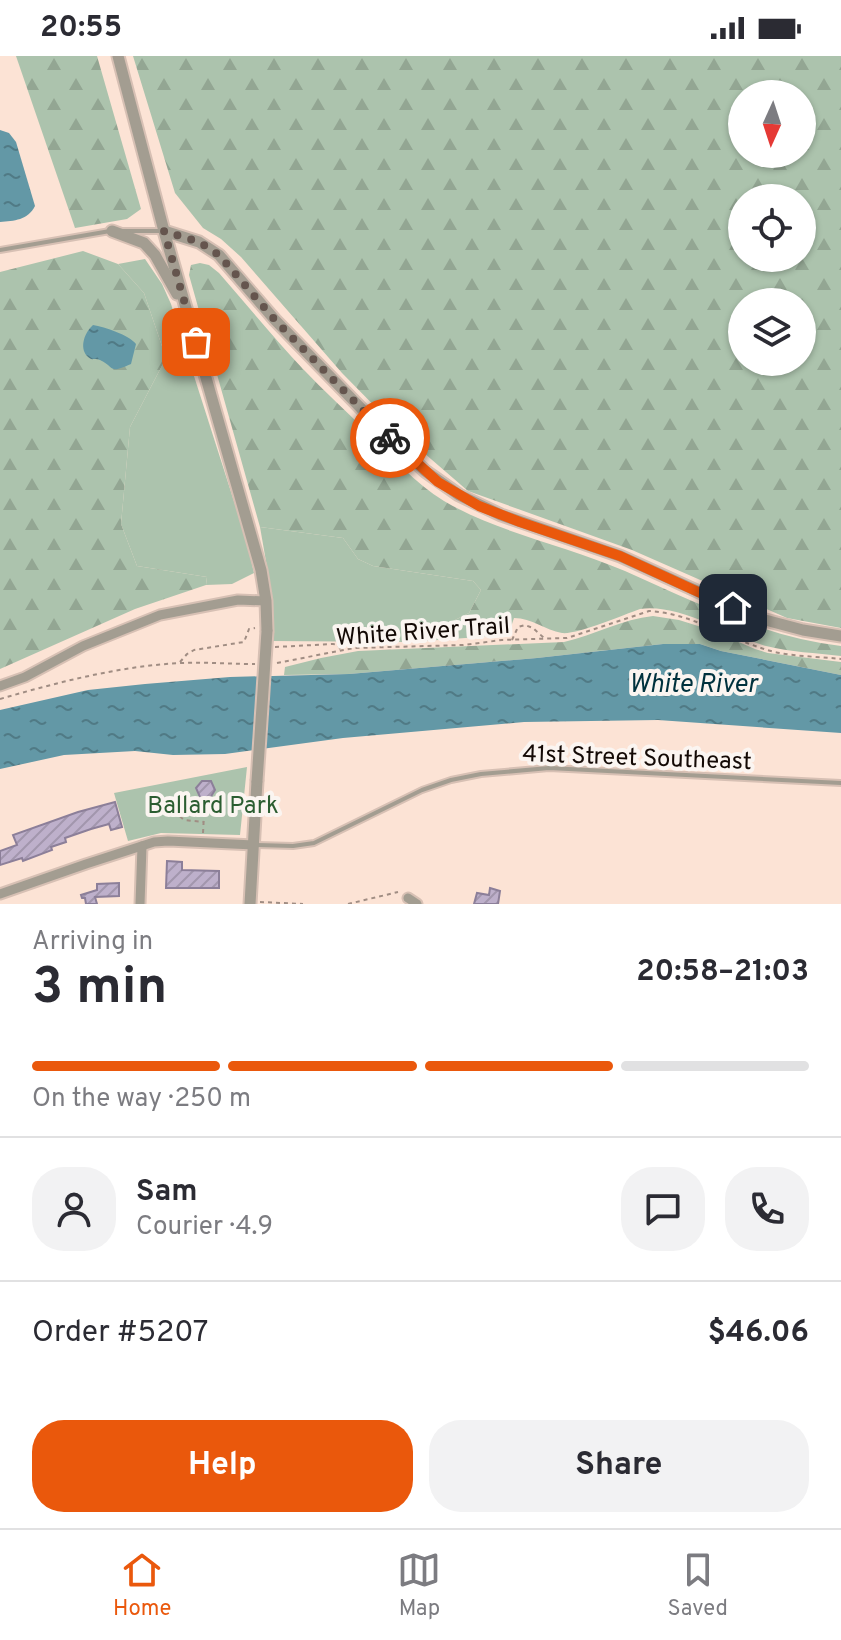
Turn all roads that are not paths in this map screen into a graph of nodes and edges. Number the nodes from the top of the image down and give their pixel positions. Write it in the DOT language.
graph roads {
  1 [pos="118,56"];
  2 [pos="112,231"];
  3 [pos="164,231"];
  4 [pos="0,250"];
  5 [pos="188,313"];
  6 [pos="266,601"];
  7 [pos="841,636"];
  8 [pos="0,686"];
  9 [pos="841,783"];
  10 [pos="254,845"];
  11 [pos="142,846"];
  12 [pos="0,894"];
  13 [pos="250,903"];
  14 [pos="140,904"];
  1 -- 3 [label="street"];
  2 -- 3 [label="lane"];
  2 -- 4 [label="lane"];
  2 -- 5 [label="street"];
  3 -- 5 [label="street"];
  3 -- 7 [label="street"];
  5 -- 6 [label="street"];
  6 -- 8 [label="street"];
  6 -- 10 [label="street, bridge"];
  9 -- 10 [label="lane, 41st Street Southeast"];
  10 -- 11 [label="street"];
  10 -- 13 [label="street"];
  11 -- 12 [label="street"];
  11 -- 14 [label="street"];
}
